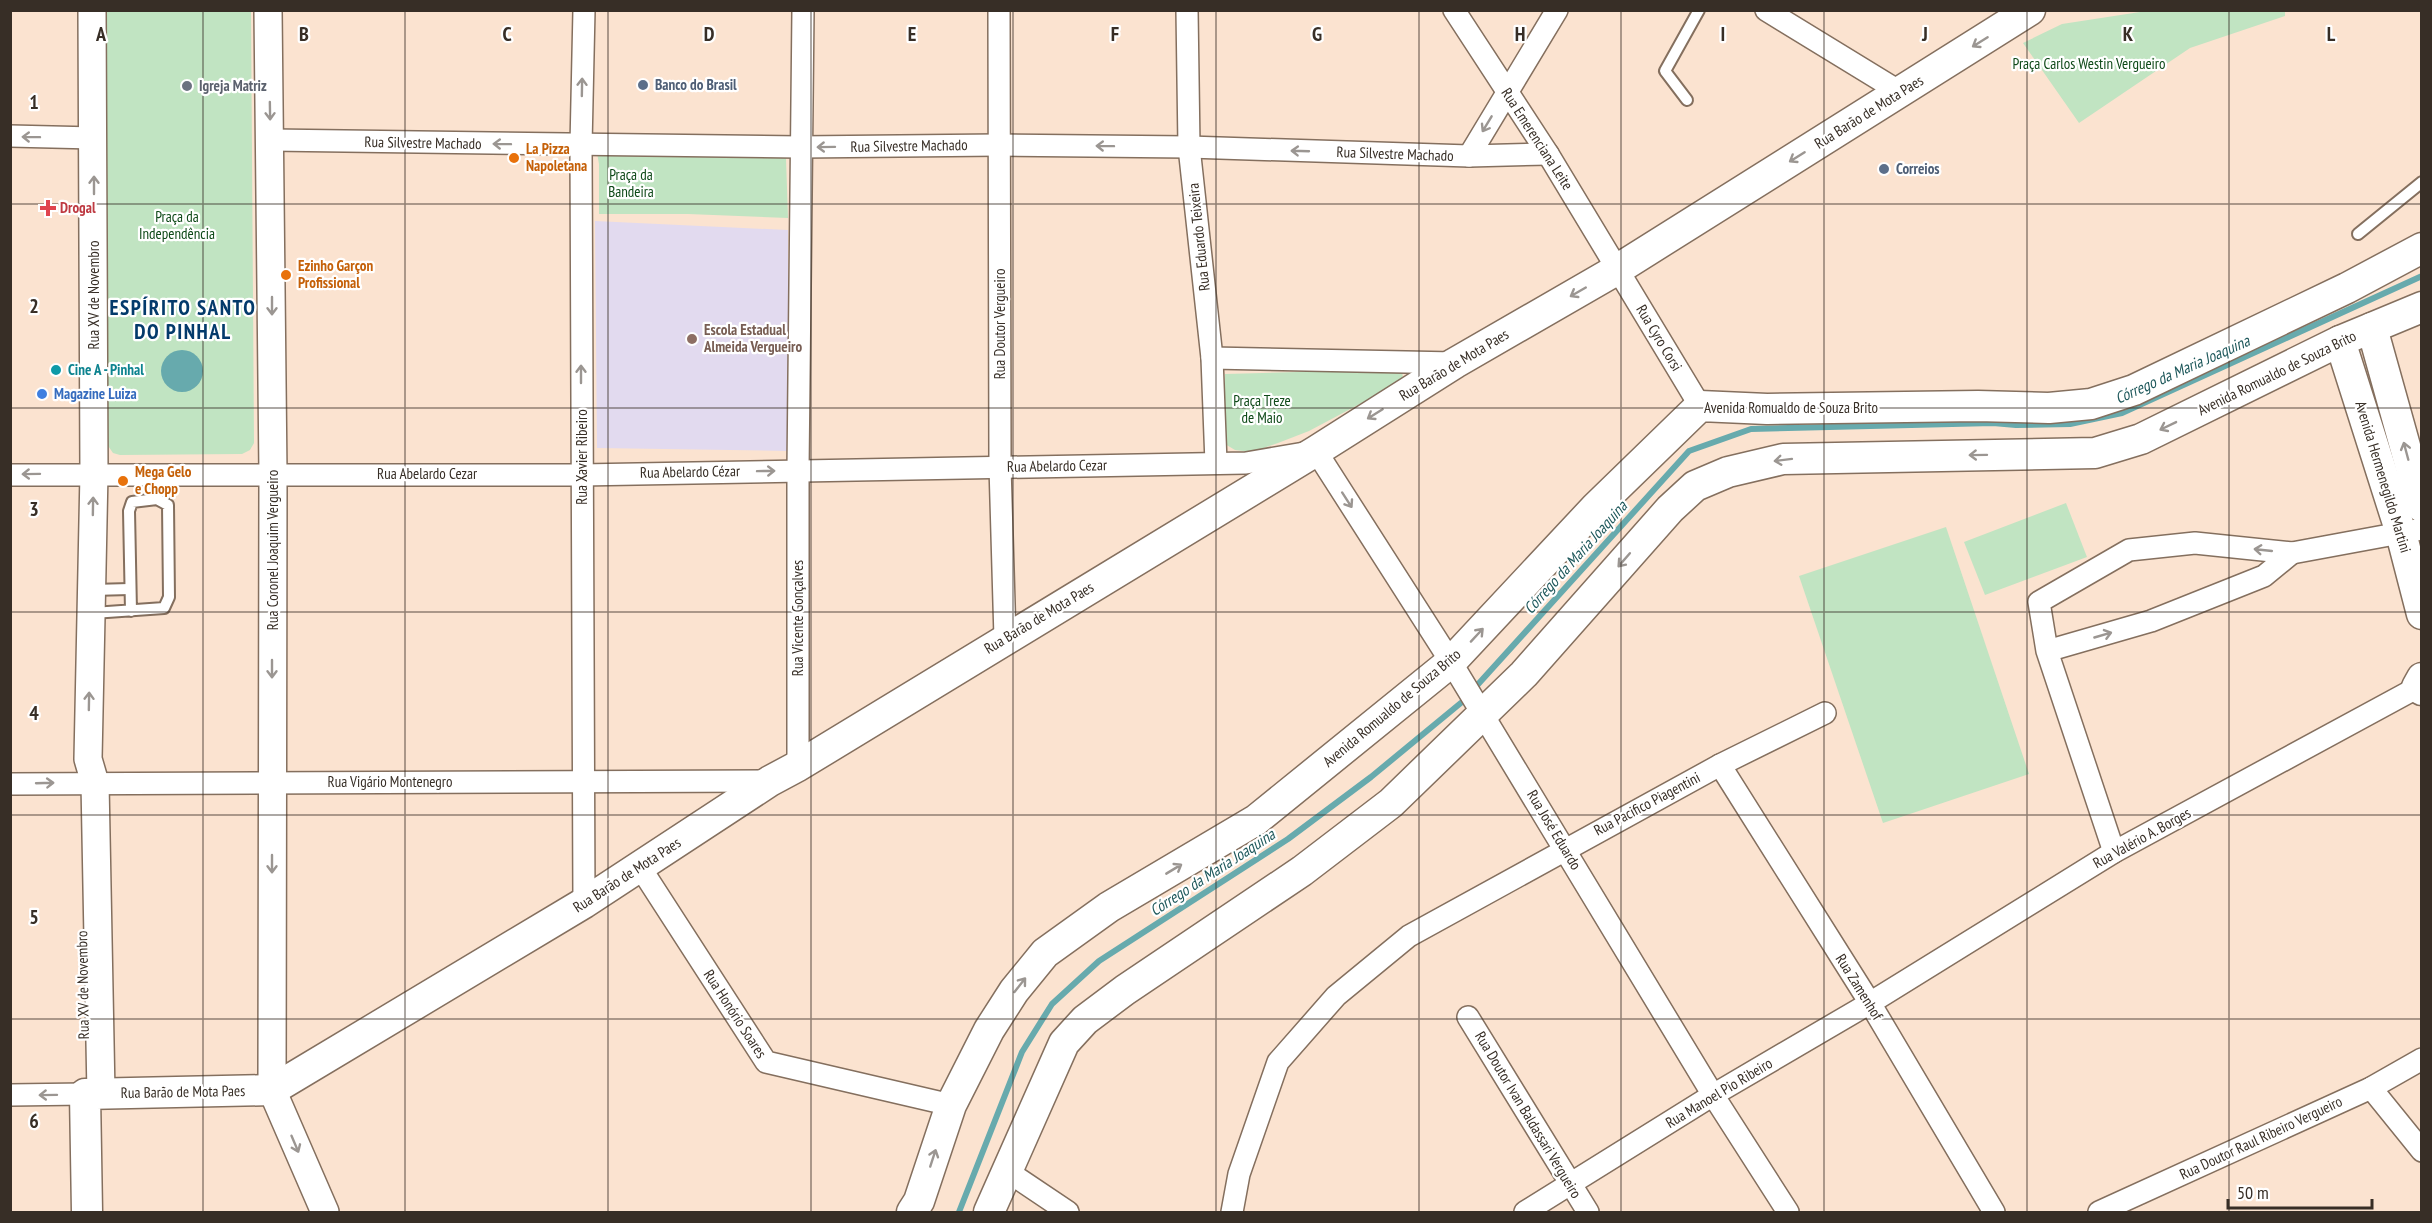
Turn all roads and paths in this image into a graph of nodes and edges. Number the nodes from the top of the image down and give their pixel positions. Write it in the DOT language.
graph roads {
  1 [pos="92,10"];
  2 [pos="268,10"];
  3 [pos="584,10"];
  4 [pos="803,10"];
  5 [pos="999,10"];
  6 [pos="1186,10"];
  7 [pos="1454,10"];
  8 [pos="1557,10"];
  9 [pos="1699,10"];
  10 [pos="1766,10"];
  11 [pos="2030,10"];
  12 [pos="1900,92"];
  13 [pos="1506,93"];
  14 [pos="1687,100"];
  15 [pos="10,136"];
  16 [pos="94,138"];
  17 [pos="271,140"];
  18 [pos="581,145"];
  19 [pos="999,145"];
  20 [pos="800,147"];
  21 [pos="1189,147"];
  22 [pos="1548,154"];
  23 [pos="1468,156"];
  24 [pos="2421,182"];
  25 [pos="2358,234"];
  26 [pos="2421,248"];
  27 [pos="1618,269"];
  28 [pos="2421,307"];
  29 [pos="2372,328"];
  30 [pos="2340,342"];
  31 [pos="1212,358"];
  32 [pos="1455,363"];
  33 [pos="1700,406"];
  34 [pos="1316,451"];
  35 [pos="1216,463"];
  36 [pos="1000,466"];
  37 [pos="798,470"];
  38 [pos="94,473"];
  39 [pos="273,474"];
  40 [pos="10,475"];
  41 [pos="581,475"];
  42 [pos="2421,507"];
  43 [pos="2411,531"];
  44 [pos="2292,553"];
  45 [pos="130,590"];
  46 [pos="91,602"];
  47 [pos="131,611"];
  48 [pos="2421,614"];
  49 [pos="1005,638"];
  50 [pos="2047,651"];
  51 [pos="1451,662"];
  52 [pos="2420,685"];
  53 [pos="1482,713"];
  54 [pos="1825,713"];
  55 [pos="1720,765"];
  56 [pos="798,766"];
  57 [pos="87,775"];
  58 [pos="770,781"];
  59 [pos="272,782"];
  60 [pos="583,782"];
  61 [pos="10,784"];
  62 [pos="1565,848"];
  63 [pos="2114,852"];
  64 [pos="640,867"];
  65 [pos="584,903"];
  66 [pos="1870,1004"];
  67 [pos="1468,1017"];
  68 [pos="2421,1059"];
  69 [pos="2371,1088"];
  70 [pos="272,1090"];
  71 [pos="93,1094"];
  72 [pos="10,1095"];
  73 [pos="1713,1095"];
  74 [pos="951,1106"];
  75 [pos="2421,1151"];
  76 [pos="1007,1171"];
  77 [pos="1570,1185"];
  78 [pos="87,1212"];
  79 [pos="104,1212"];
  80 [pos="324,1212"];
  81 [pos="912,1212"];
  82 [pos="989,1212"];
  83 [pos="1068,1212"];
  84 [pos="1233,1212"];
  85 [pos="1525,1212"];
  86 [pos="1588,1212"];
  87 [pos="1788,1212"];
  88 [pos="1994,1212"];
  89 [pos="2099,1212"];
  1 -- 16 [label="street, Rua XV de Novembro"];
  2 -- 17 [label="street, Rua Coronel Joaquim Vergueiro, one-way"];
  18 -- 3 [label="street, Rua Xavier Ribeiro, one-way"];
  4 -- 20 [label="street"];
  5 -- 19 [label="street, Rua Doutor Vergueiro"];
  6 -- 21 [label="street, Rua Eduardo Teixeira"];
  7 -- 13 [label="street, Rua Emerenciana Leite"];
  8 -- 13 [label="street"];
  9 -- 14 [label="lane"];
  10 -- 12 [label="street"];
  11 -- 12 [label="main road, Rua Barão de Mota Paes, one-way"];
  12 -- 27 [label="main road, Rua Barão de Mota Paes, one-way"];
  13 -- 22 [label="street, Rua Emerenciana Leite"];
  13 -- 23 [label="street, one-way"];
  16 -- 15 [label="street, one-way"];
  38 -- 16 [label="street, Rua XV de Novembro, one-way"];
  18 -- 17 [label="street, Rua Silvestre Machado, one-way"];
  17 -- 39 [label="street, Rua Coronel Joaquim Vergueiro, one-way"];
  18 -- 20 [label="street, Rua Silvestre Machado"];
  41 -- 18 [label="street, Rua Xavier Ribeiro, one-way"];
  19 -- 20 [label="street, Rua Silvestre Machado, one-way"];
  21 -- 19 [label="street, Rua Silvestre Machado, one-way"];
  19 -- 36 [label="street, Rua Doutor Vergueiro"];
  20 -- 37 [label="street"];
  23 -- 21 [label="street, Rua Silvestre Machado, one-way"];
  21 -- 31 [label="street, Rua Eduardo Teixeira"];
  22 -- 23 [label="street, Rua Silvestre Machado"];
  22 -- 27 [label="street, Rua Emerenciana Leite"];
  24 -- 25 [label="lane"];
  26 -- 33 [label="main road, Avenida Romualdo de Souza Brito"];
  27 -- 32 [label="main road, Rua Barão de Mota Paes, one-way"];
  27 -- 33 [label="street, Rua Cyro Corsi"];
  28 -- 29 [label="main road, Avenida Romualdo de Souza Brito"];
  29 -- 30 [label="main road, Avenida Romualdo de Souza Brito"];
  42 -- 29 [label="main road, Avenida Hermenegildo Martini, one-way"];
  30 -- 43 [label="main road, Avenida Hermenegildo Martini"];
  30 -- 53 [label="main road, Avenida Romualdo de Souza Brito, one-way"];
  31 -- 32 [label="street"];
  31 -- 35 [label="street, Rua Eduardo Teixeira"];
  32 -- 34 [label="main road, Rua Barão de Mota Paes, one-way"];
  51 -- 33 [label="main road, Avenida Romualdo de Souza Brito, one-way"];
  34 -- 35 [label="street, Rua Abelardo Cezar"];
  34 -- 49 [label="main road, Rua Barão de Mota Paes"];
  34 -- 51 [label="street, Rua José Eduardo, one-way"];
  35 -- 36 [label="street, Rua Abelardo Cezar"];
  36 -- 37 [label="street, Rua Abelardo Cezar"];
  36 -- 49 [label="street, Rua Doutor Vergueiro"];
  41 -- 37 [label="street, Rua Abelardo Cézar, one-way"];
  37 -- 56 [label="street, Rua Vicente Gonçalves"];
  38 -- 39 [label="street"];
  38 -- 40 [label="street, one-way"];
  46 -- 38 [label="street, Rua XV de Novembro, one-way"];
  39 -- 41 [label="street, Rua Abelardo Cezar"];
  39 -- 59 [label="street, Rua Coronel Joaquim Vergueiro, one-way"];
  41 -- 60 [label="street, Rua Xavier Ribeiro"];
  43 -- 44 [label="street"];
  43 -- 48 [label="main road, Avenida Hermenegildo Martini"];
  50 -- 44 [label="street, one-way"];
  44 -- 50 [label="street, one-way"];
  45 -- 46 [label="lane"];
  45 -- 47 [label="lane"];
  45 -- 47 [label="lane"];
  46 -- 47 [label="lane"];
  57 -- 46 [label="street, Rua XV de Novembro, one-way"];
  49 -- 56 [label="main road, Rua Barão de Mota Paes"];
  50 -- 63 [label="street"];
  51 -- 53 [label="street, Rua José Eduardo"];
  74 -- 51 [label="main road, Avenida Romualdo de Souza Brito, one-way"];
  52 -- 63 [label="street, Rua Valério A. Borges"];
  53 -- 62 [label="street, Rua José Eduardo"];
  53 -- 76 [label="main road, Avenida Romualdo de Souza Brito"];
  54 -- 55 [label="street, Rua Pacifico Piagentini"];
  55 -- 62 [label="street, Rua Pacifico Piagentini"];
  55 -- 66 [label="street, Rua Zamenhof"];
  56 -- 58 [label="main road, Rua Barão de Mota Paes"];
  57 -- 59 [label="street, Rua Vigário Montenegro"];
  61 -- 57 [label="street, Rua Vigário Montenegro, one-way"];
  57 -- 71 [label="street, Rua XV de Novembro"];
  58 -- 60 [label="street, Rua Vigário Montenegro"];
  58 -- 64 [label="main road, Rua Barão de Mota Paes"];
  59 -- 60 [label="street, Rua Vigário Montenegro"];
  59 -- 70 [label="street, Rua Coronel Joaquim Vergueiro, one-way"];
  60 -- 65 [label="street, Rua Xavier Ribeiro"];
  62 -- 73 [label="street, Rua José Eduardo"];
  62 -- 84 [label="street, Rua Pacifico Piagentini"];
  63 -- 66 [label="street, Rua Valério A. Borges"];
  64 -- 65 [label="main road, Rua Barão de Mota Paes"];
  64 -- 74 [label="street, Rua Honório Soares"];
  65 -- 70 [label="main road, Rua Barão de Mota Paes"];
  66 -- 73 [label="street, Rua Manoel Pio Ribeiro"];
  66 -- 88 [label="street, Rua Zamenhof"];
  67 -- 77 [label="street, Rua Doutor Ivan Baldassari Vergueiro"];
  68 -- 69 [label="street, Rua Doutor Raul Ribeiro Vergueiro"];
  69 -- 75 [label="street"];
  69 -- 89 [label="street, Rua Doutor Raul Ribeiro Vergueiro"];
  70 -- 71 [label="main road, Rua Barão de Mota Paes"];
  70 -- 80 [label="street, one-way"];
  71 -- 72 [label="street, Rua Barão de Mota Paes, one-way"];
  71 -- 78 [label="main road, Rua XV de Novembro"];
  71 -- 79 [label="main road, Rua XV de Novembro"];
  73 -- 77 [label="street, Rua Manoel Pio Ribeiro"];
  73 -- 87 [label="street, Rua José Eduardo"];
  81 -- 74 [label="main road, Avenida Romualdo de Souza Brito, one-way"];
  76 -- 82 [label="main road, Avenida Romualdo de Souza Brito"];
  76 -- 83 [label="street"];
  77 -- 85 [label="street, Rua Manoel Pio Ribeiro"];
  77 -- 86 [label="street, Rua Doutor Ivan Baldassari Vergueiro"];
}
